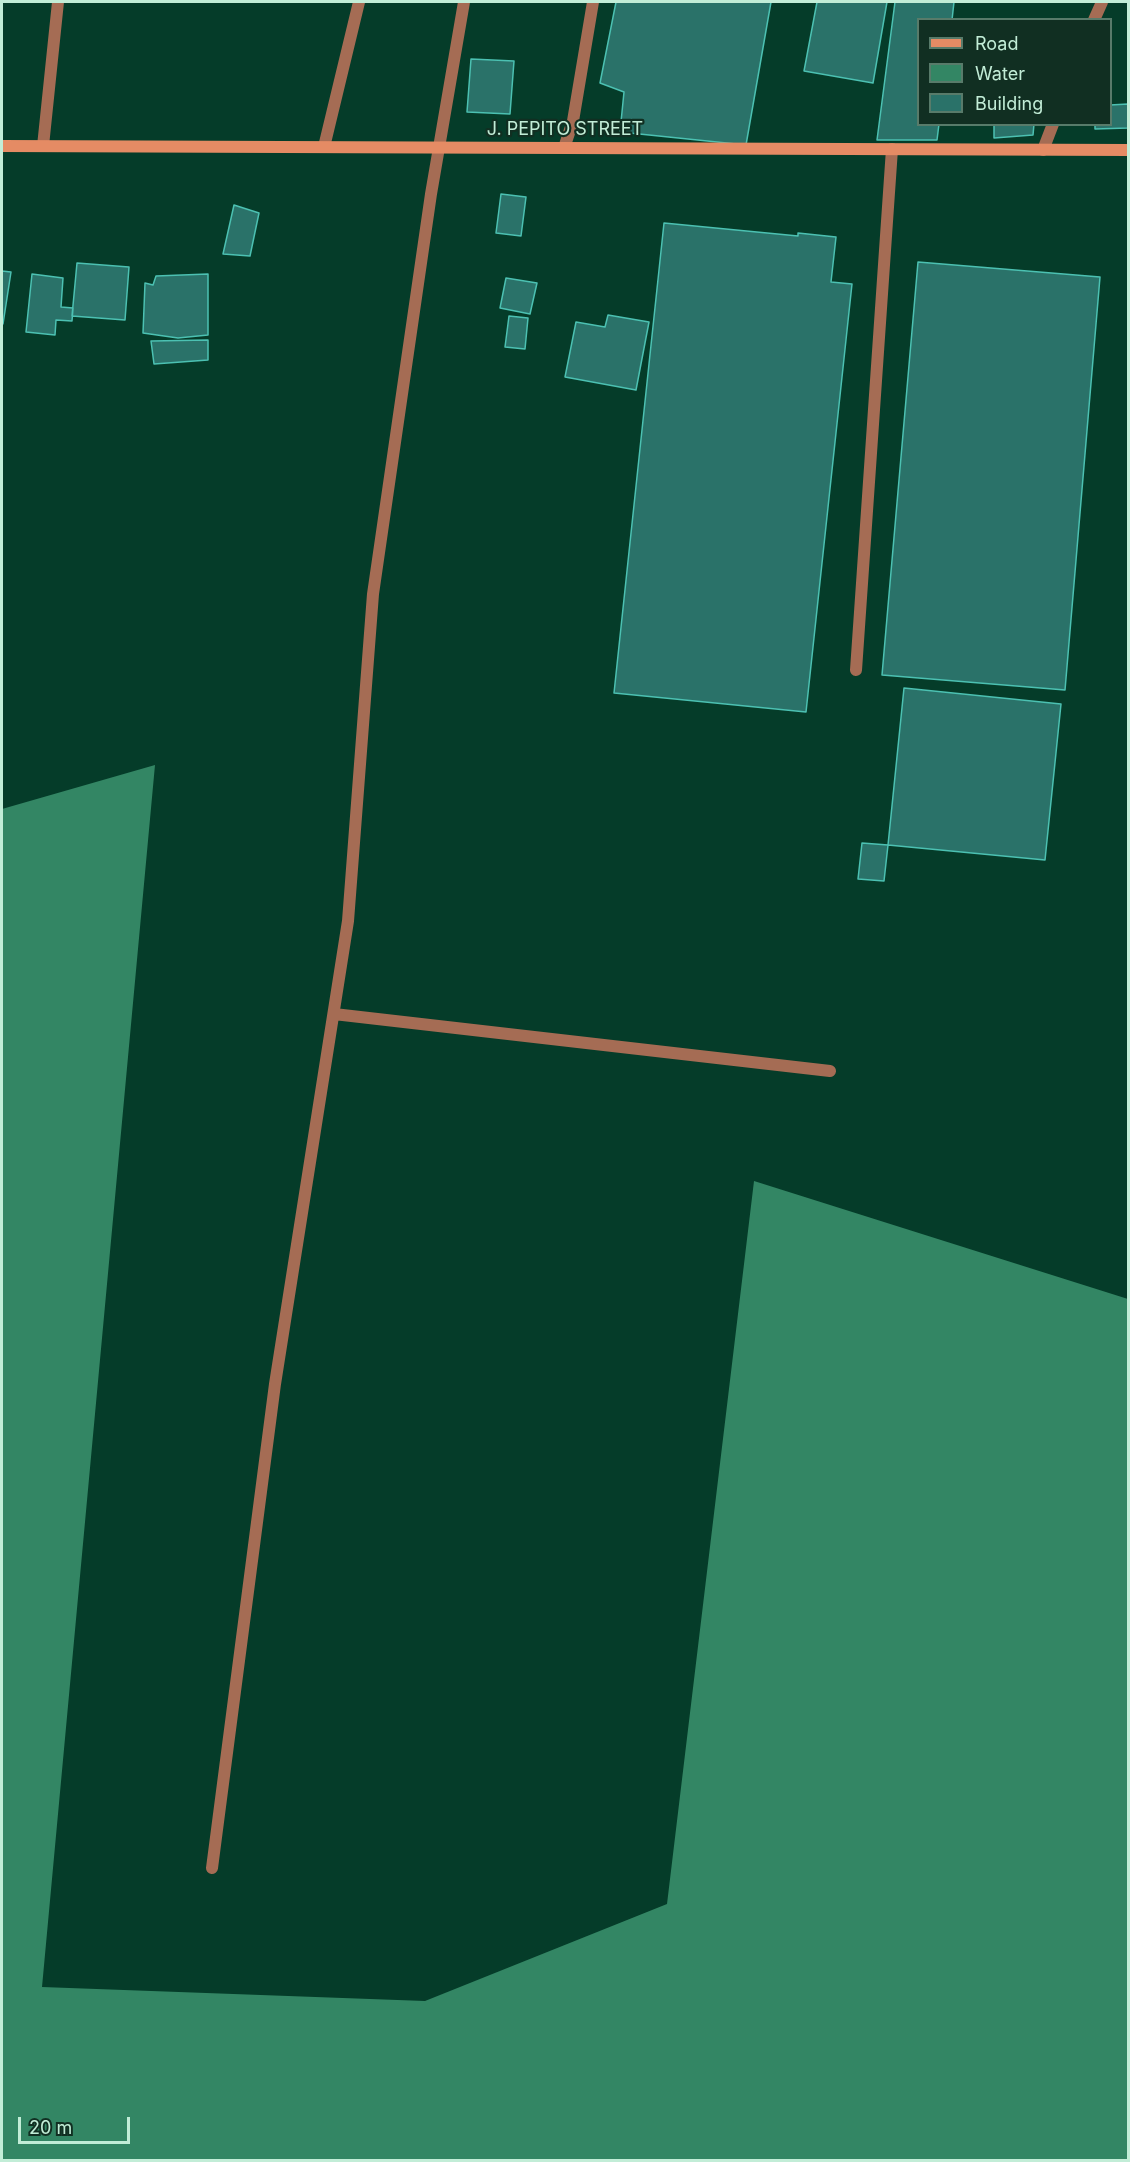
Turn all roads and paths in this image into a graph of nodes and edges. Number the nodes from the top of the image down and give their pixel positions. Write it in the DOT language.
graph roads {
  1 [pos="58,2"];
  2 [pos="359,2"];
  3 [pos="464,2"];
  4 [pos="593,2"];
  5 [pos="1102,2"];
  6 [pos="1095,18"];
  7 [pos="1052,126"];
  8 [pos="2,146"];
  9 [pos="43,146"];
  10 [pos="324,147"];
  11 [pos="439,147"];
  12 [pos="564,148"];
  13 [pos="892,149"];
  14 [pos="1043,150"];
  15 [pos="1128,150"];
  16 [pos="856,670"];
  17 [pos="334,1014"];
  18 [pos="830,1071"];
  19 [pos="212,1868"];
  1 -- 9 [label="lane"];
  2 -- 10 [label="lane"];
  3 -- 11 [label="lane"];
  4 -- 12 [label="lane"];
  5 -- 6 [label="lane"];
  7 -- 14 [label="lane"];
  8 -- 9 [label="street, J. PEPITO STREET"];
  9 -- 10 [label="street, J. PEPITO STREET"];
  10 -- 11 [label="street, J. PEPITO STREET"];
  11 -- 12 [label="street, J. PEPITO STREET"];
  11 -- 17 [label="lane"];
  12 -- 13 [label="street, J. PEPITO STREET"];
  13 -- 14 [label="street, J. PEPITO STREET"];
  13 -- 16 [label="lane"];
  14 -- 15 [label="street, J. PEPITO STREET"];
  17 -- 18 [label="lane"];
  17 -- 19 [label="lane"];
}
